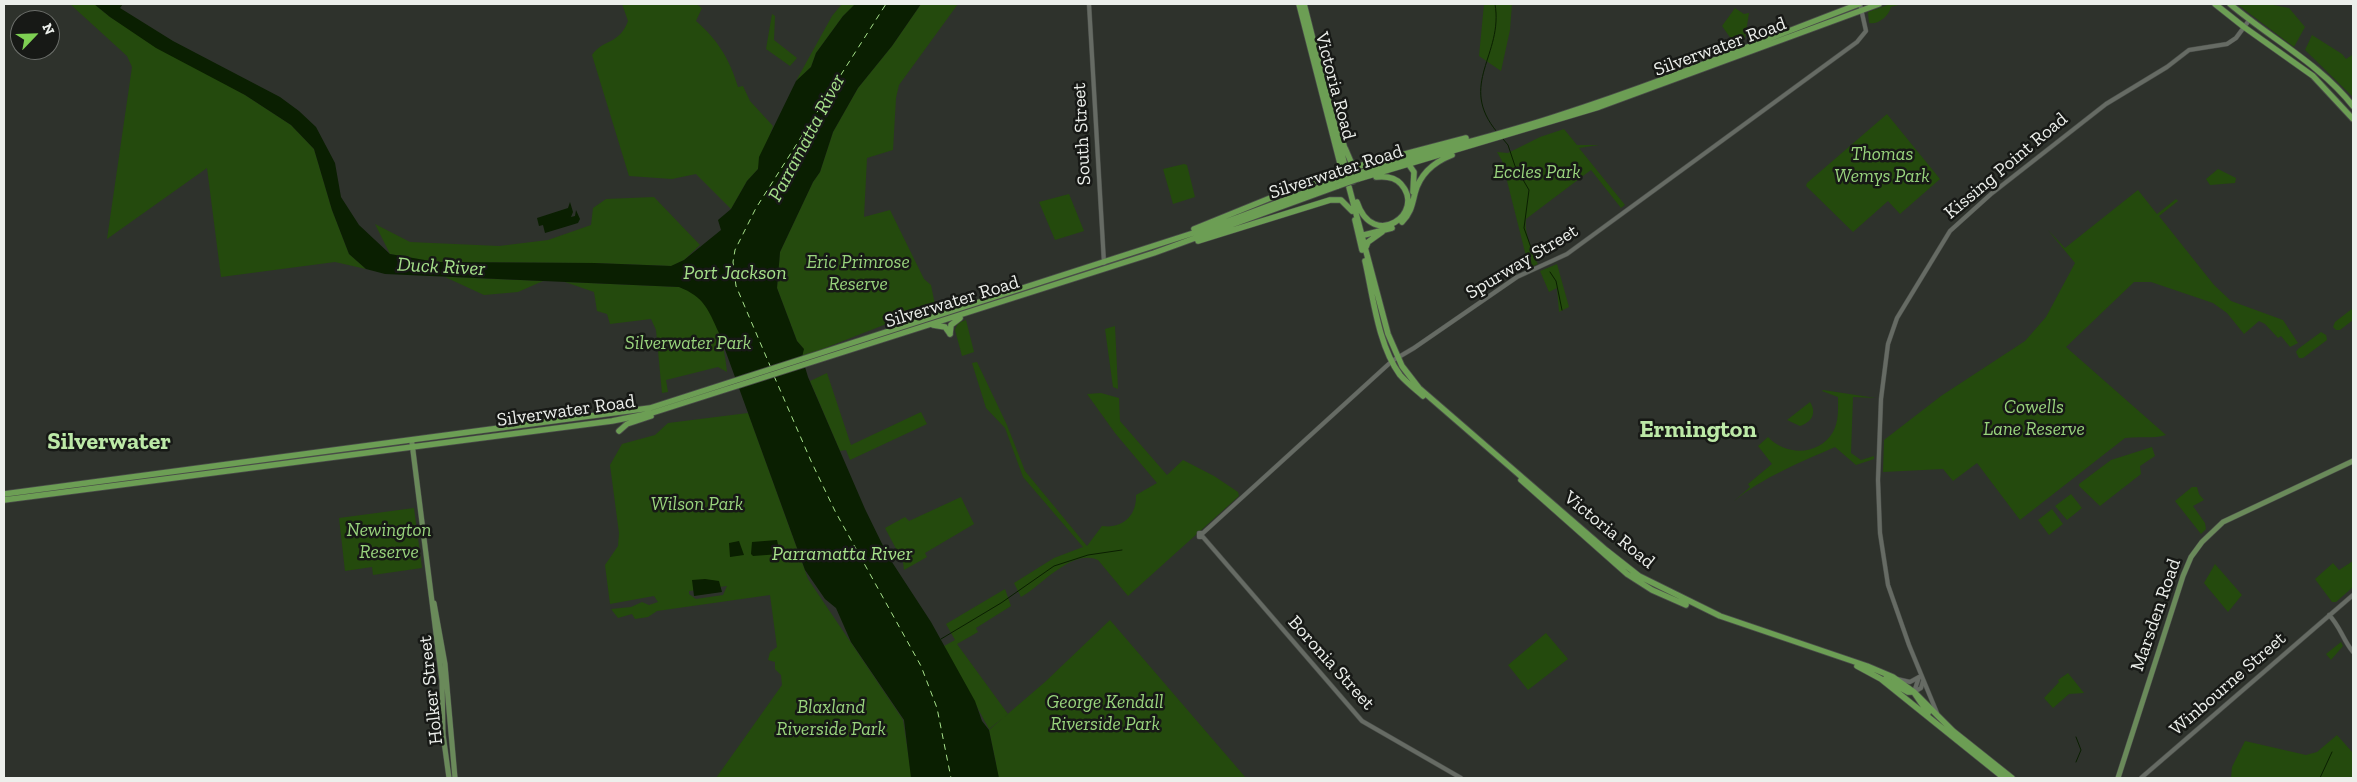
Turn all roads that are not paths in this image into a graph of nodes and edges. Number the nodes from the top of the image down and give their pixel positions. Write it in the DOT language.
graph roads {
  1 [pos="1089,4"];
  2 [pos="1299,4"];
  3 [pos="1304,4"];
  4 [pos="1879,4"];
  5 [pos="2216,4"];
  6 [pos="2230,4"];
  7 [pos="1861,6"];
  8 [pos="2250,20"];
  9 [pos="1308,21"];
  10 [pos="2244,27"];
  11 [pos="1314,62"];
  12 [pos="1325,85"];
  13 [pos="2353,106"];
  14 [pos="2353,119"];
  15 [pos="1538,124"];
  16 [pos="1345,148"];
  17 [pos="1446,150"];
  18 [pos="1338,154"];
  19 [pos="1397,161"];
  20 [pos="1409,164"];
  21 [pos="1345,173"];
  22 [pos="1358,176"];
  23 [pos="1318,179"];
  24 [pos="1337,183"];
  25 [pos="1350,187"];
  26 [pos="1413,204"];
  27 [pos="1352,211"];
  28 [pos="1384,230"];
  29 [pos="1360,236"];
  30 [pos="1177,238"];
  31 [pos="1366,249"];
  32 [pos="1161,251"];
  33 [pos="1104,263"];
  34 [pos="991,306"];
  35 [pos="928,325"];
  36 [pos="820,357"];
  37 [pos="1395,360"];
  38 [pos="667,406"];
  39 [pos="619,431"];
  40 [pos="412,443"];
  41 [pos="2353,461"];
  42 [pos="4,494"];
  43 [pos="4,500"];
  44 [pos="1203,535"];
  45 [pos="2353,595"];
  46 [pos="433,600"];
  47 [pos="2329,615"];
  48 [pos="2353,652"];
  49 [pos="1862,668"];
  50 [pos="1921,676"];
  51 [pos="1893,677"];
  52 [pos="1914,692"];
  53 [pos="1939,717"];
  54 [pos="1944,729"];
  55 [pos="449,778"];
  56 [pos="456,778"];
  57 [pos="1461,778"];
  58 [pos="2004,778"];
  59 [pos="2012,778"];
  60 [pos="2118,778"];
  61 [pos="2141,778"];
  1 -- 33 [label="street, South Street"];
  2 -- 11 [label="highway, Victoria Road"];
  3 -- 9 [label="highway, Victoria Road"];
  4 -- 7 [label="highway, Silverwater Road"];
  5 -- 10 [label="highway"];
  6 -- 8 [label="highway"];
  7 -- 15 [label="highway, Silverwater Road"];
  7 -- 37 [label="street, Spurway Street"];
  8 -- 10 [label="street, Kissing Point Road"];
  8 -- 13 [label="highway"];
  9 -- 11 [label="highway"];
  9 -- 12 [label="highway, Victoria Road"];
  10 -- 14 [label="highway"];
  10 -- 50 [label="street, Kissing Point Road"];
  11 -- 18 [label="highway, Victoria Road"];
  12 -- 16 [label="highway"];
  12 -- 21 [label="highway, Victoria Road"];
  15 -- 17 [label="highway, Silverwater Road"];
  15 -- 17 [label="highway, Silverwater Road"];
  16 -- 17 [label="highway"];
  16 -- 21 [label="highway"];
  17 -- 19 [label="highway, Silverwater Road"];
  17 -- 20 [label="highway, Silverwater Road"];
  17 -- 26 [label="highway"];
  18 -- 21 [label="highway, Victoria Road"];
  18 -- 23 [label="highway"];
  19 -- 20 [label="highway"];
  19 -- 22 [label="highway, Silverwater Road"];
  20 -- 22 [label="highway, Silverwater Road"];
  20 -- 26 [label="highway"];
  21 -- 23 [label="highway"];
  22 -- 24 [label="highway, Silverwater Road, bridge"];
  22 -- 25 [label="highway"];
  23 -- 30 [label="highway"];
  24 -- 30 [label="highway, Silverwater Road"];
  24 -- 32 [label="highway, Silverwater Road"];
  25 -- 27 [label="highway, Victoria Road"];
  25 -- 29 [label="highway, Victoria Road"];
  26 -- 28 [label="highway"];
  27 -- 29 [label="highway, Victoria Road"];
  27 -- 32 [label="highway"];
  28 -- 29 [label="highway"];
  28 -- 31 [label="highway"];
  29 -- 31 [label="highway, Victoria Road"];
  29 -- 37 [label="highway, Victoria Road"];
  30 -- 33 [label="highway, Silverwater Road"];
  31 -- 37 [label="highway, Victoria Road"];
  32 -- 34 [label="highway, Silverwater Road"];
  33 -- 36 [label="highway, Silverwater Road"];
  34 -- 35 [label="highway, Silverwater Road"];
  34 -- 35 [label="highway"];
  35 -- 36 [label="highway, Silverwater Road"];
  36 -- 38 [label="highway, Silverwater Road"];
  37 -- 44 [label="street, Spurway Street"];
  37 -- 49 [label="highway, Victoria Road"];
  37 -- 51 [label="highway, Victoria Road"];
  38 -- 39 [label="highway"];
  38 -- 40 [label="highway, Silverwater Road"];
  40 -- 42 [label="highway, Silverwater Road"];
  40 -- 43 [label="highway, Silverwater Road"];
  40 -- 46 [label="main road, Holker Street"];
  41 -- 60 [label="main road, Marsden Road"];
  44 -- 57 [label="street, Boronia Street"];
  45 -- 47 [label="street, Winbourne Street"];
  46 -- 55 [label="main road, Holker Street"];
  46 -- 56 [label="main road, Holker Street"];
  47 -- 48 [label="street"];
  47 -- 61 [label="street, Winbourne Street"];
  49 -- 52 [label="highway"];
  49 -- 54 [label="highway, Victoria Road"];
  50 -- 51 [label="street"];
  50 -- 52 [label="street"];
  50 -- 53 [label="street, Kissing Point Road"];
  51 -- 52 [label="highway, Victoria Road"];
  52 -- 53 [label="highway, Victoria Road"];
  52 -- 54 [label="highway"];
  53 -- 59 [label="highway, Victoria Road"];
  54 -- 58 [label="highway, Victoria Road"];
}
